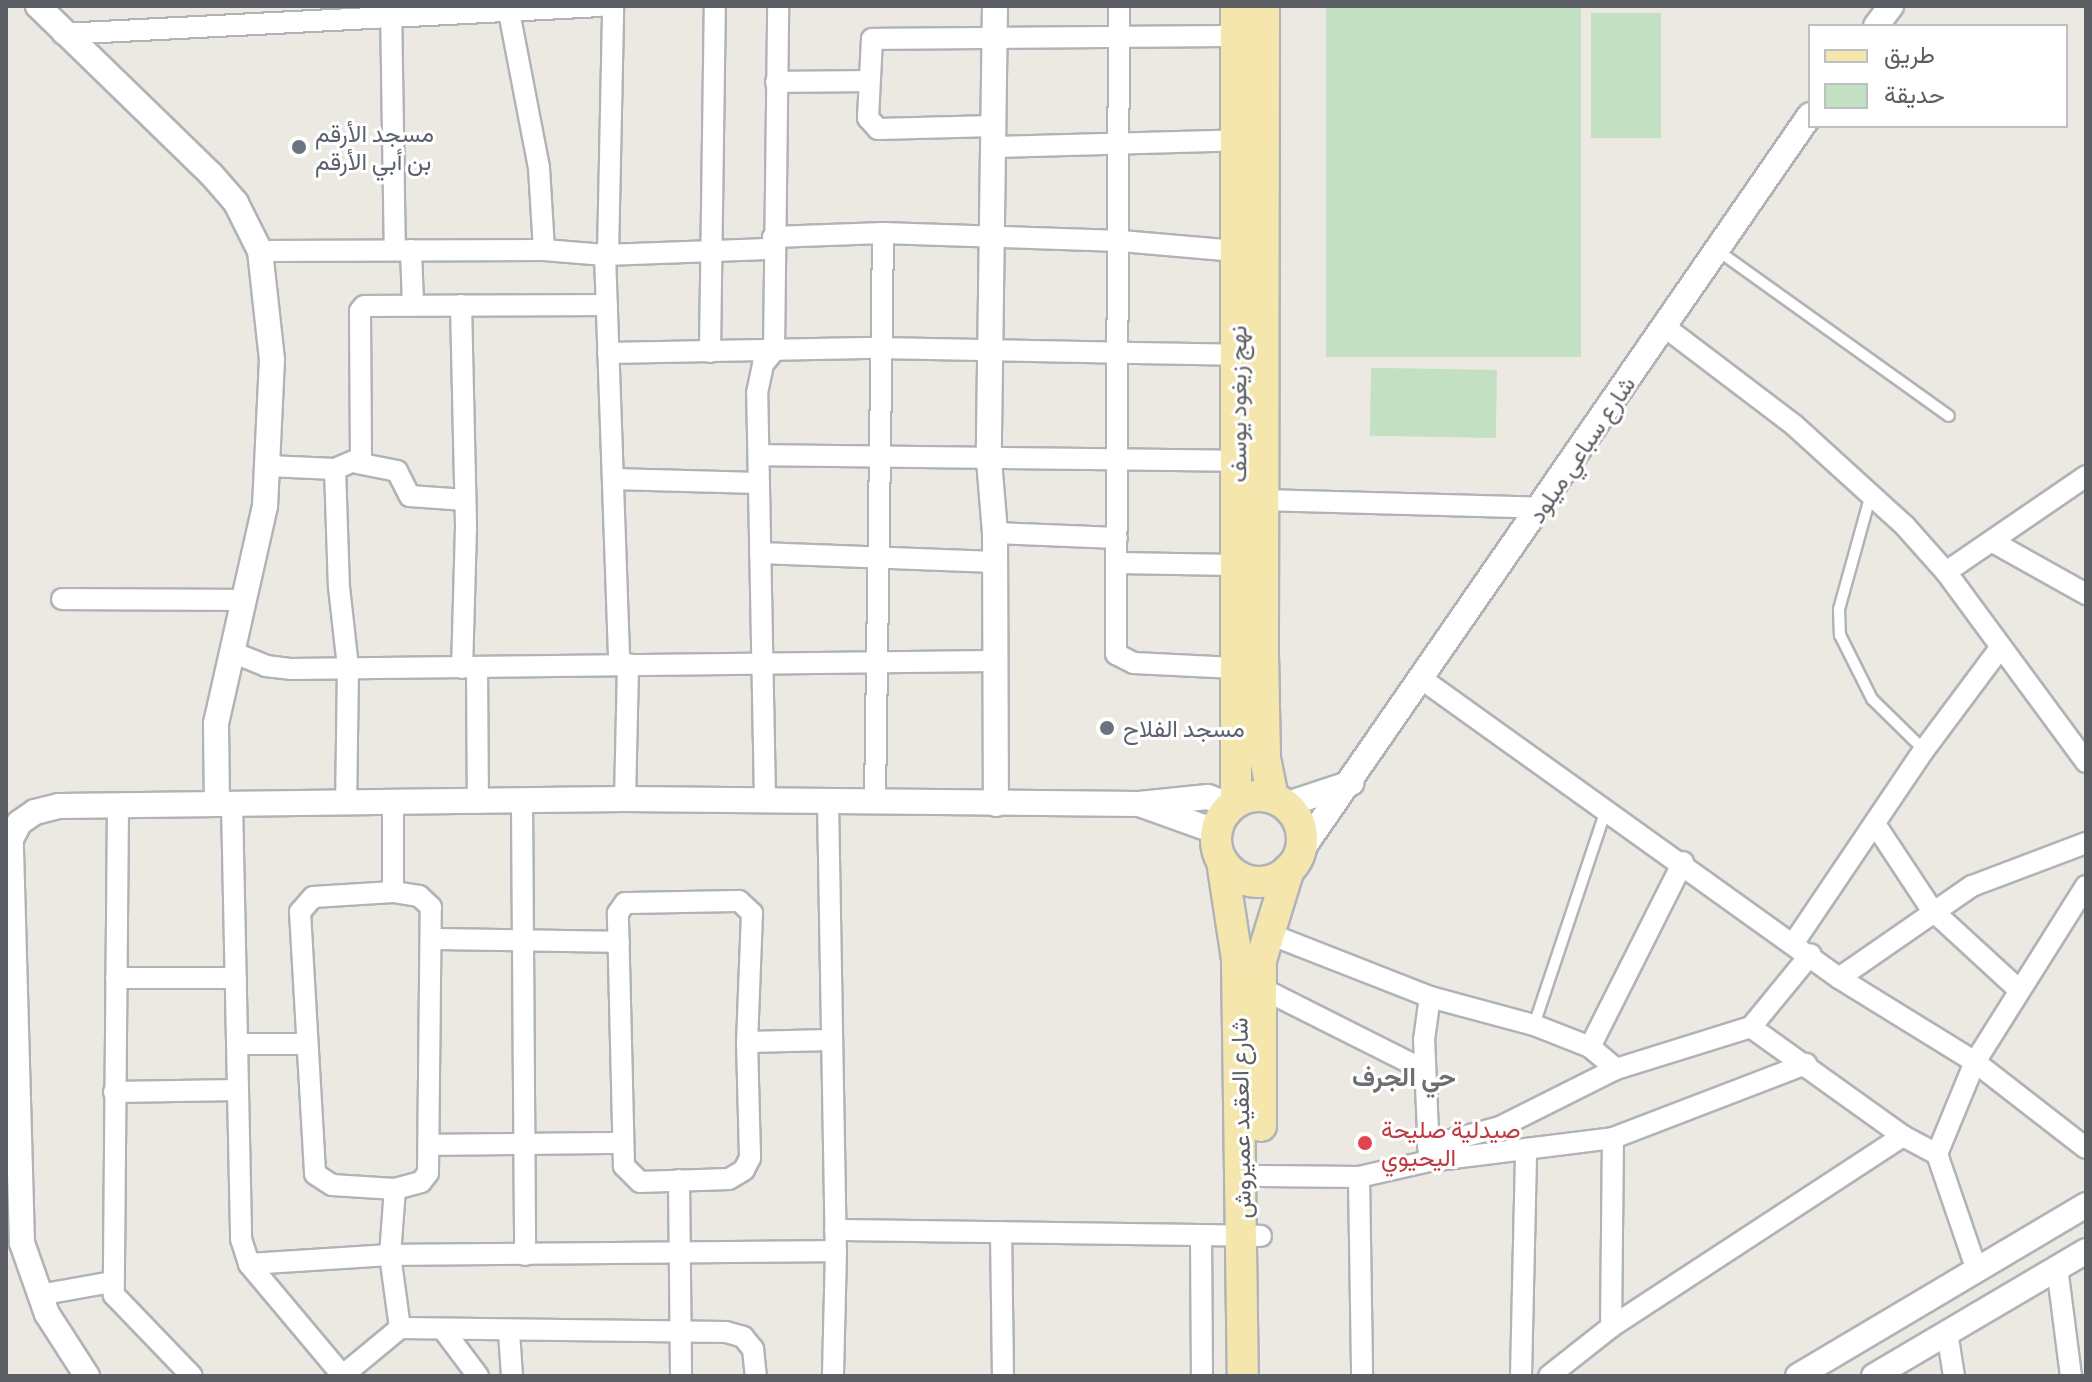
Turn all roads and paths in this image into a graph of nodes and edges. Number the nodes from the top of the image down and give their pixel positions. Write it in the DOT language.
graph roads {
  1 [pos="38,6"];
  2 [pos="600,6"];
  3 [pos="613,6"];
  4 [pos="715,6"];
  5 [pos="778,6"];
  6 [pos="995,6"];
  7 [pos="1119,6"];
  8 [pos="1236,6"];
  9 [pos="1891,6"];
  10 [pos="556,7"];
  11 [pos="392,11"];
  12 [pos="509,12"];
  13 [pos="1878,24"];
  14 [pos="1255,26"];
  15 [pos="63,34"];
  16 [pos="994,34"];
  17 [pos="1119,38"];
  18 [pos="866,81"];
  19 [pos="776,82"];
  20 [pos="1808,118"];
  21 [pos="995,136"];
  22 [pos="1250,140"];
  23 [pos="1120,145"];
  24 [pos="883,233"];
  25 [pos="989,237"];
  26 [pos="1121,241"];
  27 [pos="773,243"];
  28 [pos="1716,249"];
  29 [pos="403,250"];
  30 [pos="544,250"];
  31 [pos="260,251"];
  32 [pos="710,251"];
  33 [pos="1236,251"];
  34 [pos="606,255"];
  35 [pos="413,305"];
  36 [pos="461,305"];
  37 [pos="607,305"];
  38 [pos="1665,327"];
  39 [pos="879,348"];
  40 [pos="990,350"];
  41 [pos="774,351"];
  42 [pos="710,352"];
  43 [pos="608,353"];
  44 [pos="1120,354"];
  45 [pos="1237,355"];
  46 [pos="1949,416"];
  47 [pos="759,455"];
  48 [pos="880,457"];
  49 [pos="1116,459"];
  50 [pos="989,460"];
  51 [pos="1250,460"];
  52 [pos="357,463"];
  53 [pos="268,466"];
  54 [pos="335,469"];
  55 [pos="2086,476"];
  56 [pos="614,479"];
  57 [pos="758,483"];
  58 [pos="1872,492"];
  59 [pos="465,500"];
  60 [pos="1263,500"];
  61 [pos="1542,508"];
  62 [pos="995,533"];
  63 [pos="1117,538"];
  64 [pos="1993,542"];
  65 [pos="760,553"];
  66 [pos="877,554"];
  67 [pos="995,562"];
  68 [pos="1118,563"];
  69 [pos="1235,565"];
  70 [pos="1946,572"];
  71 [pos="2086,594"];
  72 [pos="62,599"];
  73 [pos="245,600"];
  74 [pos="2000,648"];
  75 [pos="232,652"];
  76 [pos="877,660"];
  77 [pos="994,661"];
  78 [pos="762,662"];
  79 [pos="624,664"];
  80 [pos="348,667"];
  81 [pos="470,668"];
  82 [pos="1235,668"];
  83 [pos="1419,677"];
  84 [pos="1924,750"];
  85 [pos="2086,762"];
  86 [pos="1351,783"];
  87 [pos="625,799"];
  88 [pos="765,799"];
  89 [pos="828,801"];
  90 [pos="875,801"];
  91 [pos="346,802"];
  92 [pos="522,802"];
  93 [pos="1279,802"];
  94 [pos="225,803"];
  95 [pos="478,803"];
  96 [pos="393,804"];
  97 [pos="996,804"];
  98 [pos="118,805"];
  99 [pos="1607,808"];
  100 [pos="1227,813"];
  101 [pos="1875,824"];
  102 [pos="2086,843"];
  103 [pos="1296,858"];
  104 [pos="1222,861"];
  105 [pos="1683,862"];
  106 [pos="2086,886"];
  107 [pos="393,892"];
  108 [pos="1932,910"];
  109 [pos="1267,933"];
  110 [pos="431,939"];
  111 [pos="523,942"];
  112 [pos="619,942"];
  113 [pos="1803,948"];
  114 [pos="116,978"];
  115 [pos="236,978"];
  116 [pos="1839,978"];
  117 [pos="1259,987"];
  118 [pos="2018,989"];
  119 [pos="1430,997"];
  120 [pos="1534,1025"];
  121 [pos="1751,1027"];
  122 [pos="831,1040"];
  123 [pos="747,1042"];
  124 [pos="237,1044"];
  125 [pos="307,1044"];
  126 [pos="1590,1047"];
  127 [pos="1975,1062"];
  128 [pos="1806,1064"];
  129 [pos="1616,1069"];
  130 [pos="1424,1070"];
  131 [pos="238,1090"];
  132 [pos="114,1092"];
  133 [pos="1903,1136"];
  134 [pos="1613,1138"];
  135 [pos="623,1143"];
  136 [pos="524,1144"];
  137 [pos="429,1145"];
  138 [pos="2086,1148"];
  139 [pos="1526,1150"];
  140 [pos="1429,1154"];
  141 [pos="1937,1154"];
  142 [pos="1261,1176"];
  143 [pos="1359,1177"];
  144 [pos="679,1180"];
  145 [pos="395,1189"];
  146 [pos="2086,1205"];
  147 [pos="1001,1232"];
  148 [pos="1201,1235"];
  149 [pos="1252,1236"];
  150 [pos="835,1240"];
  151 [pos="2086,1251"];
  152 [pos="390,1255"];
  153 [pos="525,1255"];
  154 [pos="679,1255"];
  155 [pos="249,1264"];
  156 [pos="2057,1267"];
  157 [pos="1977,1271"];
  158 [pos="112,1282"];
  159 [pos="39,1295"];
  160 [pos="1611,1327"];
  161 [pos="400,1328"];
  162 [pos="680,1330"];
  163 [pos="445,1332"];
  164 [pos="509,1332"];
  165 [pos="1947,1332"];
  166 [pos="87,1376"];
  167 [pos="192,1376"];
  168 [pos="342,1376"];
  169 [pos="478,1376"];
  170 [pos="512,1376"];
  171 [pos="681,1376"];
  172 [pos="756,1376"];
  173 [pos="833,1376"];
  174 [pos="1003,1376"];
  175 [pos="1202,1376"];
  176 [pos="1243,1376"];
  177 [pos="1261,1376"];
  178 [pos="1362,1376"];
  179 [pos="1521,1376"];
  180 [pos="1549,1376"];
  181 [pos="1798,1376"];
  182 [pos="1874,1376"];
  183 [pos="1954,1376"];
  184 [pos="2071,1376"];
  1 -- 15 [label="street"];
  2 -- 10 [label="street"];
  3 -- 34 [label="street"];
  4 -- 32 [label="street"];
  5 -- 19 [label="street"];
  6 -- 16 [label="street"];
  7 -- 17 [label="street"];
  8 -- 14 [label="main road, نهج زيغود يوسف"];
  9 -- 13 [label="street"];
  10 -- 12 [label="street"];
  11 -- 12 [label="street"];
  11 -- 15 [label="street"];
  11 -- 29 [label="street"];
  12 -- 30 [label="street"];
  14 -- 17 [label="street"];
  14 -- 22 [label="main road, نهج زيغود يوسف"];
  15 -- 31 [label="street"];
  16 -- 17 [label="street"];
  16 -- 18 [label="street"];
  16 -- 21 [label="street"];
  17 -- 23 [label="street"];
  18 -- 19 [label="street"];
  18 -- 21 [label="street"];
  19 -- 27 [label="street"];
  20 -- 28 [label="street, شارع سباعي ميلود"];
  21 -- 23 [label="street"];
  21 -- 25 [label="street"];
  22 -- 23 [label="street"];
  22 -- 33 [label="main road, نهج زيغود يوسف"];
  22 -- 51 [label="main road, نهج زيغود يوسف"];
  23 -- 26 [label="street"];
  24 -- 25 [label="street"];
  24 -- 27 [label="street"];
  24 -- 39 [label="street"];
  25 -- 26 [label="street"];
  25 -- 40 [label="street"];
  26 -- 33 [label="street"];
  26 -- 44 [label="street"];
  27 -- 32 [label="street"];
  27 -- 41 [label="street"];
  28 -- 38 [label="street, شارع سباعي ميلود"];
  28 -- 46 [label="lane"];
  29 -- 30 [label="street"];
  29 -- 31 [label="street"];
  29 -- 35 [label="street"];
  30 -- 34 [label="street"];
  31 -- 53 [label="street"];
  32 -- 34 [label="street"];
  32 -- 42 [label="street"];
  33 -- 45 [label="main road, نهج زيغود يوسف"];
  34 -- 37 [label="street"];
  35 -- 36 [label="street"];
  35 -- 52 [label="street"];
  36 -- 37 [label="street"];
  36 -- 59 [label="street"];
  37 -- 43 [label="street"];
  38 -- 58 [label="street"];
  38 -- 61 [label="street, شارع سباعي ميلود"];
  39 -- 40 [label="street"];
  39 -- 41 [label="street"];
  39 -- 48 [label="street"];
  40 -- 44 [label="street"];
  40 -- 50 [label="street"];
  41 -- 42 [label="street"];
  41 -- 47 [label="street"];
  42 -- 43 [label="street"];
  43 -- 56 [label="street"];
  44 -- 45 [label="street"];
  44 -- 49 [label="street"];
  45 -- 51 [label="main road, نهج زيغود يوسف"];
  47 -- 48 [label="street"];
  47 -- 57 [label="street"];
  48 -- 50 [label="street"];
  48 -- 66 [label="street"];
  49 -- 50 [label="street"];
  49 -- 51 [label="street"];
  49 -- 63 [label="street"];
  50 -- 62 [label="street"];
  51 -- 60 [label="main road, نهج زيغود يوسف"];
  51 -- 69 [label="main road, نهج زيغود يوسف"];
  52 -- 54 [label="street"];
  52 -- 59 [label="street"];
  53 -- 54 [label="street"];
  53 -- 73 [label="street"];
  54 -- 80 [label="street"];
  55 -- 64 [label="street"];
  56 -- 57 [label="street"];
  56 -- 79 [label="street"];
  57 -- 65 [label="street"];
  58 -- 70 [label="street"];
  58 -- 84 [label="lane"];
  59 -- 81 [label="street"];
  60 -- 61 [label="street"];
  60 -- 93 [label="main road, نهج زيغود يوسف"];
  61 -- 83 [label="street, شارع سباعي ميلود"];
  62 -- 63 [label="street"];
  62 -- 67 [label="street"];
  63 -- 68 [label="street"];
  64 -- 70 [label="street"];
  64 -- 71 [label="street"];
  65 -- 66 [label="street"];
  65 -- 78 [label="street"];
  66 -- 67 [label="street"];
  66 -- 76 [label="street"];
  67 -- 77 [label="street"];
  68 -- 69 [label="street"];
  68 -- 82 [label="street"];
  69 -- 82 [label="main road, نهج زيغود يوسف"];
  70 -- 74 [label="street"];
  72 -- 73 [label="street"];
  73 -- 75 [label="street"];
  74 -- 84 [label="street"];
  74 -- 85 [label="street"];
  75 -- 80 [label="street"];
  75 -- 94 [label="street"];
  76 -- 77 [label="street"];
  76 -- 78 [label="street"];
  76 -- 90 [label="street"];
  77 -- 97 [label="street"];
  78 -- 79 [label="street"];
  78 -- 88 [label="street"];
  79 -- 81 [label="street"];
  79 -- 87 [label="street"];
  80 -- 81 [label="street"];
  80 -- 91 [label="street"];
  81 -- 95 [label="street"];
  82 -- 100 [label="main road, نهج زيغود يوسف"];
  83 -- 86 [label="street, شارع سباعي ميلود"];
  83 -- 99 [label="street"];
  84 -- 101 [label="street"];
  86 -- 93 [label="street"];
  86 -- 103 [label="street, شارع سباعي ميلود"];
  87 -- 88 [label="street"];
  87 -- 92 [label="street"];
  88 -- 89 [label="street"];
  89 -- 90 [label="street"];
  89 -- 122 [label="street"];
  90 -- 97 [label="street"];
  91 -- 94 [label="street"];
  91 -- 96 [label="street"];
  92 -- 95 [label="street"];
  92 -- 111 [label="street"];
  93 -- 100 [label="main road"];
  93 -- 103 [label="main road"];
  94 -- 98 [label="street"];
  94 -- 115 [label="street"];
  95 -- 96 [label="street"];
  96 -- 107 [label="street"];
  97 -- 100 [label="street"];
  98 -- 114 [label="street"];
  98 -- 159 [label="street"];
  99 -- 105 [label="street"];
  99 -- 120 [label="lane"];
  100 -- 104 [label="main road"];
  101 -- 108 [label="street"];
  101 -- 113 [label="street"];
  102 -- 108 [label="street"];
  103 -- 104 [label="main road"];
  103 -- 109 [label="main road, شارع العقيد عميروش"];
  104 -- 149 [label="main road, شارع العقيد عميروش"];
  105 -- 113 [label="street"];
  105 -- 126 [label="street"];
  106 -- 118 [label="street"];
  107 -- 110 [label="street"];
  107 -- 125 [label="street"];
  108 -- 116 [label="street"];
  108 -- 118 [label="street"];
  109 -- 117 [label="main road, شارع العقيد عميروش"];
  109 -- 119 [label="street"];
  110 -- 111 [label="street"];
  110 -- 137 [label="street"];
  111 -- 112 [label="street"];
  111 -- 136 [label="street"];
  112 -- 123 [label="street"];
  112 -- 135 [label="street"];
  113 -- 116 [label="street"];
  113 -- 121 [label="street"];
  114 -- 115 [label="street"];
  114 -- 132 [label="street"];
  115 -- 124 [label="street"];
  116 -- 127 [label="street"];
  117 -- 130 [label="street"];
  117 -- 142 [label="main road, شارع العقيد عميروش"];
  118 -- 127 [label="street"];
  119 -- 120 [label="street"];
  119 -- 130 [label="street"];
  120 -- 126 [label="street"];
  121 -- 128 [label="street"];
  121 -- 129 [label="street"];
  122 -- 123 [label="street"];
  122 -- 150 [label="street"];
  123 -- 144 [label="street"];
  124 -- 125 [label="street"];
  124 -- 131 [label="street"];
  125 -- 145 [label="street"];
  126 -- 129 [label="street"];
  127 -- 138 [label="street"];
  127 -- 141 [label="street"];
  128 -- 133 [label="street"];
  128 -- 134 [label="street"];
  129 -- 140 [label="street"];
  130 -- 140 [label="street"];
  131 -- 132 [label="street"];
  131 -- 155 [label="street"];
  132 -- 158 [label="street"];
  133 -- 141 [label="street"];
  133 -- 160 [label="street"];
  134 -- 139 [label="street"];
  134 -- 160 [label="street"];
  135 -- 136 [label="street"];
  135 -- 144 [label="street"];
  136 -- 137 [label="street"];
  136 -- 153 [label="street"];
  137 -- 145 [label="street"];
  139 -- 140 [label="street"];
  139 -- 179 [label="street"];
  140 -- 143 [label="street"];
  141 -- 157 [label="street"];
  142 -- 143 [label="street"];
  142 -- 149 [label="main road, شارع العقيد عميروش"];
  143 -- 178 [label="street"];
  144 -- 154 [label="street"];
  145 -- 152 [label="street"];
  146 -- 157 [label="street"];
  147 -- 148 [label="street"];
  147 -- 150 [label="street"];
  147 -- 174 [label="street"];
  148 -- 149 [label="street"];
  148 -- 175 [label="street"];
  149 -- 176 [label="main road, شارع العقيد عميروش"];
  149 -- 177 [label="main road, شارع العقيد عميروش"];
  150 -- 154 [label="street"];
  150 -- 173 [label="street"];
  151 -- 156 [label="street"];
  152 -- 153 [label="street"];
  152 -- 155 [label="street"];
  152 -- 161 [label="street"];
  153 -- 154 [label="street"];
  154 -- 162 [label="street"];
  155 -- 168 [label="street"];
  156 -- 165 [label="street"];
  156 -- 184 [label="street"];
  157 -- 181 [label="street"];
  158 -- 159 [label="street"];
  158 -- 167 [label="street"];
  159 -- 166 [label="street"];
  160 -- 180 [label="street"];
  161 -- 163 [label="street"];
  161 -- 168 [label="street"];
  162 -- 164 [label="street"];
  162 -- 171 [label="street"];
  162 -- 172 [label="street"];
  163 -- 164 [label="street"];
  163 -- 169 [label="street"];
  164 -- 170 [label="street"];
  165 -- 182 [label="street"];
  165 -- 183 [label="street"];
}
